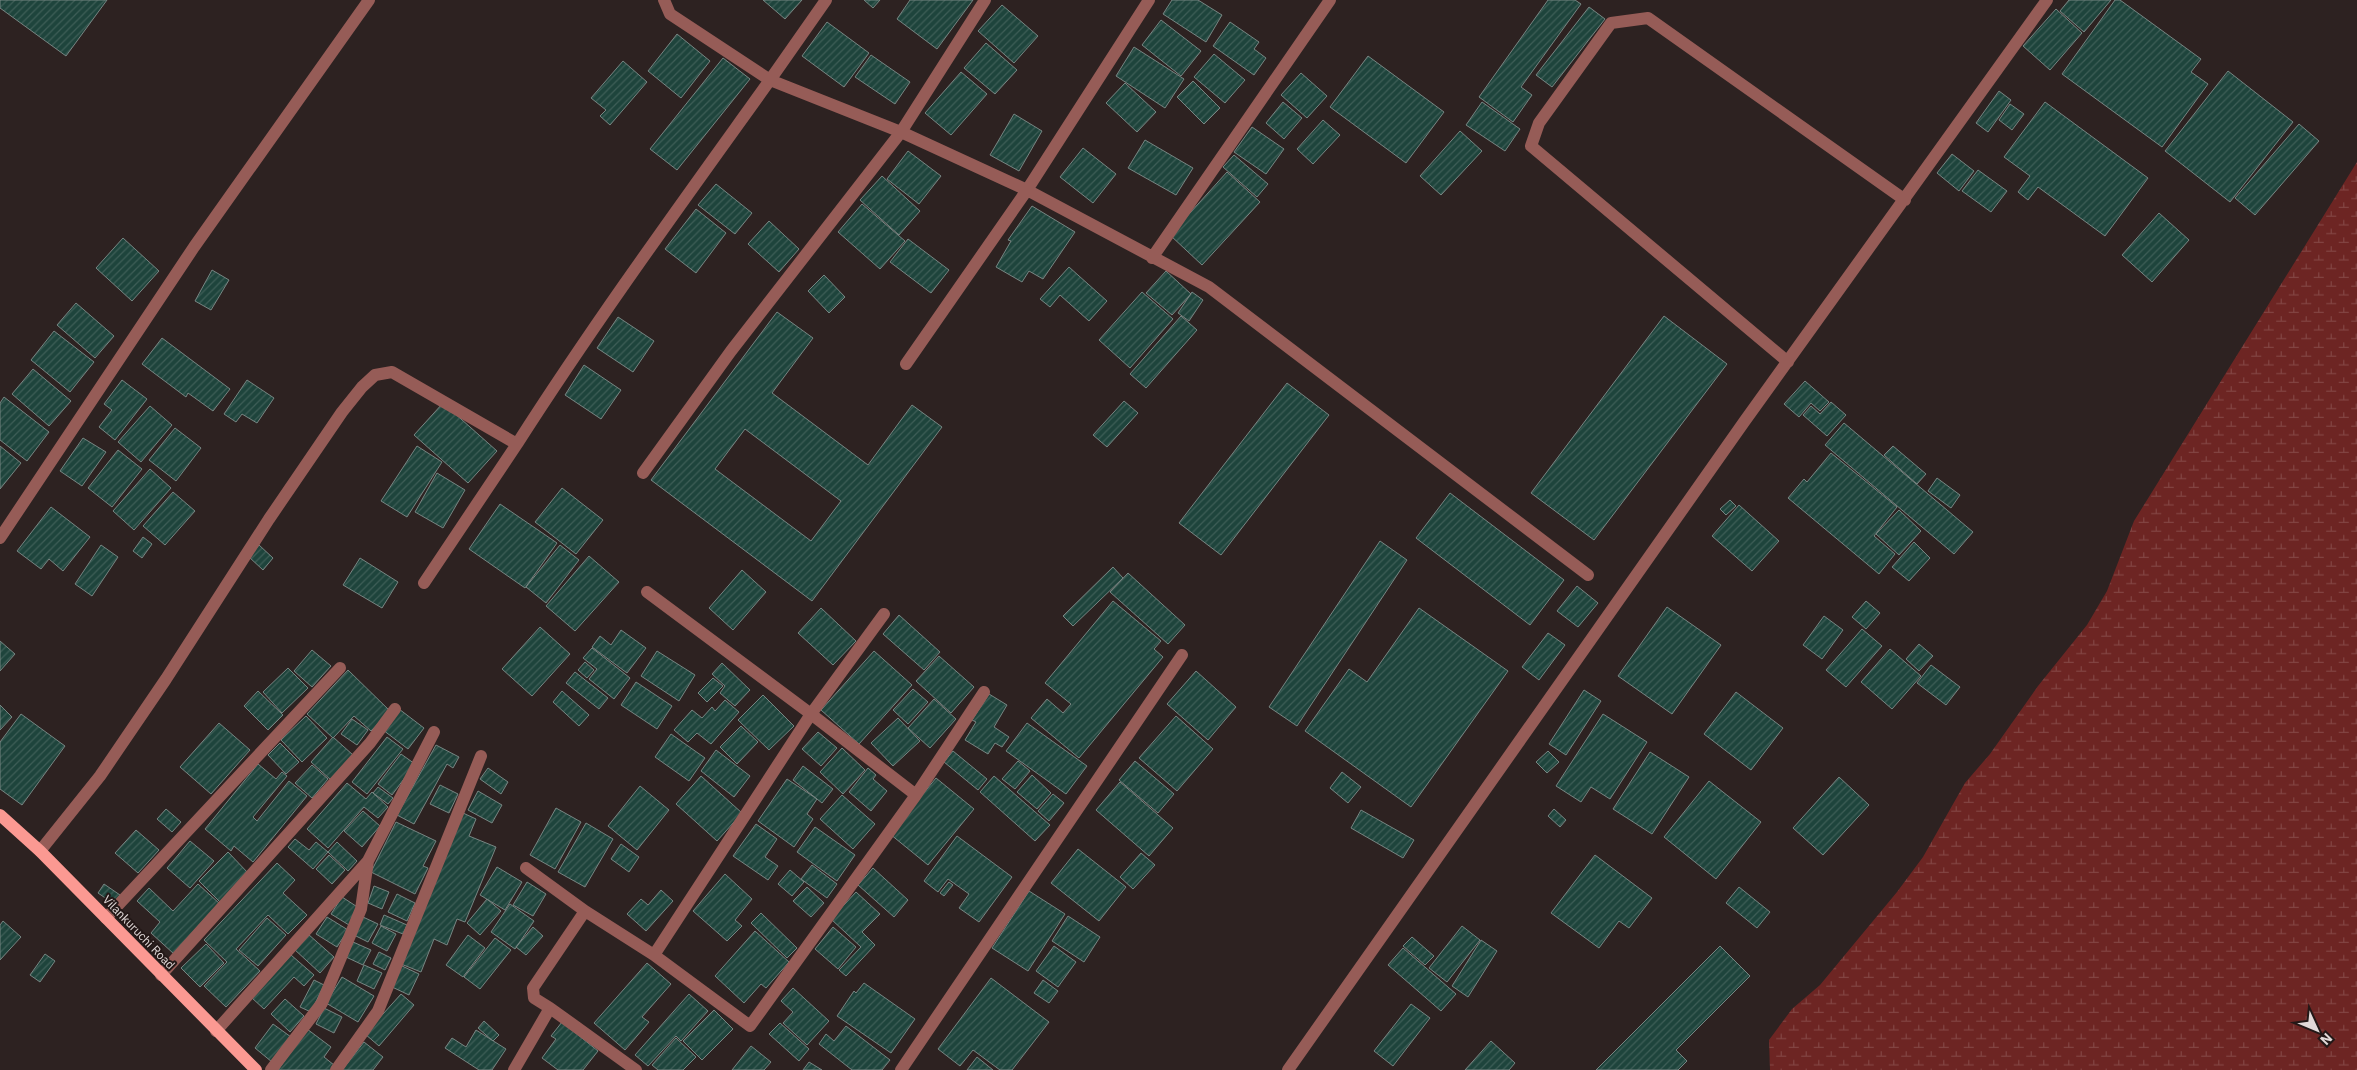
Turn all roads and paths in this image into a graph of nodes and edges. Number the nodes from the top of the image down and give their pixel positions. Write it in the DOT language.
graph roads {
  1 [pos="369,0"];
  2 [pos="664,0"];
  3 [pos="826,0"];
  4 [pos="985,0"];
  5 [pos="1149,0"];
  6 [pos="1330,0"];
  7 [pos="2047,0"];
  8 [pos="770,80"];
  9 [pos="901,132"];
  10 [pos="1027,190"];
  11 [pos="1905,200"];
  12 [pos="1152,258"];
  13 [pos="1788,362"];
  14 [pos="906,364"];
  15 [pos="518,444"];
  16 [pos="643,473"];
  17 [pos="0,538"];
  18 [pos="1588,575"];
  19 [pos="424,583"];
  20 [pos="647,592"];
  21 [pos="884,614"];
  22 [pos="1182,655"];
  23 [pos="340,668"];
  24 [pos="984,692"];
  25 [pos="395,709"];
  26 [pos="811,714"];
  27 [pos="434,732"];
  28 [pos="481,756"];
  29 [pos="916,795"];
  30 [pos="0,815"];
  31 [pos="40,851"];
  32 [pos="368,861"];
  33 [pos="526,868"];
  34 [pos="585,911"];
  35 [pos="106,918"];
  36 [pos="654,956"];
  37 [pos="161,975"];
  38 [pos="550,1008"];
  39 [pos="216,1030"];
  40 [pos="256,1070"];
  41 [pos="271,1070"];
  42 [pos="336,1070"];
  43 [pos="514,1070"];
  44 [pos="636,1070"];
  45 [pos="901,1070"];
  46 [pos="1288,1070"];
  1 -- 17 [label="street"];
  2 -- 8 [label="street"];
  3 -- 8 [label="street"];
  4 -- 9 [label="street"];
  5 -- 10 [label="street"];
  6 -- 12 [label="street"];
  7 -- 11 [label="street"];
  8 -- 9 [label="street"];
  8 -- 15 [label="street"];
  9 -- 10 [label="street"];
  9 -- 16 [label="street"];
  10 -- 12 [label="street"];
  10 -- 14 [label="street"];
  11 -- 13 [label="street"];
  11 -- 13 [label="street"];
  12 -- 18 [label="street"];
  13 -- 46 [label="street"];
  15 -- 19 [label="street"];
  15 -- 31 [label="street"];
  20 -- 26 [label="street"];
  21 -- 26 [label="street"];
  22 -- 45 [label="street"];
  23 -- 35 [label="street"];
  24 -- 29 [label="street"];
  25 -- 37 [label="street"];
  26 -- 29 [label="street"];
  26 -- 36 [label="street"];
  27 -- 32 [label="street"];
  28 -- 42 [label="street"];
  29 -- 36 [label="street"];
  30 -- 31 [label="main road, Vilankuruchi Road"];
  31 -- 35 [label="main road, Vilankuruchi Road"];
  32 -- 39 [label="street"];
  32 -- 41 [label="street"];
  33 -- 34 [label="street"];
  34 -- 36 [label="street"];
  34 -- 38 [label="street"];
  35 -- 37 [label="main road, Vilankuruchi Road"];
  37 -- 39 [label="main road, Vilankuruchi Road"];
  38 -- 43 [label="street"];
  38 -- 44 [label="street"];
  39 -- 40 [label="main road, Vilankuruchi Road"];
}
